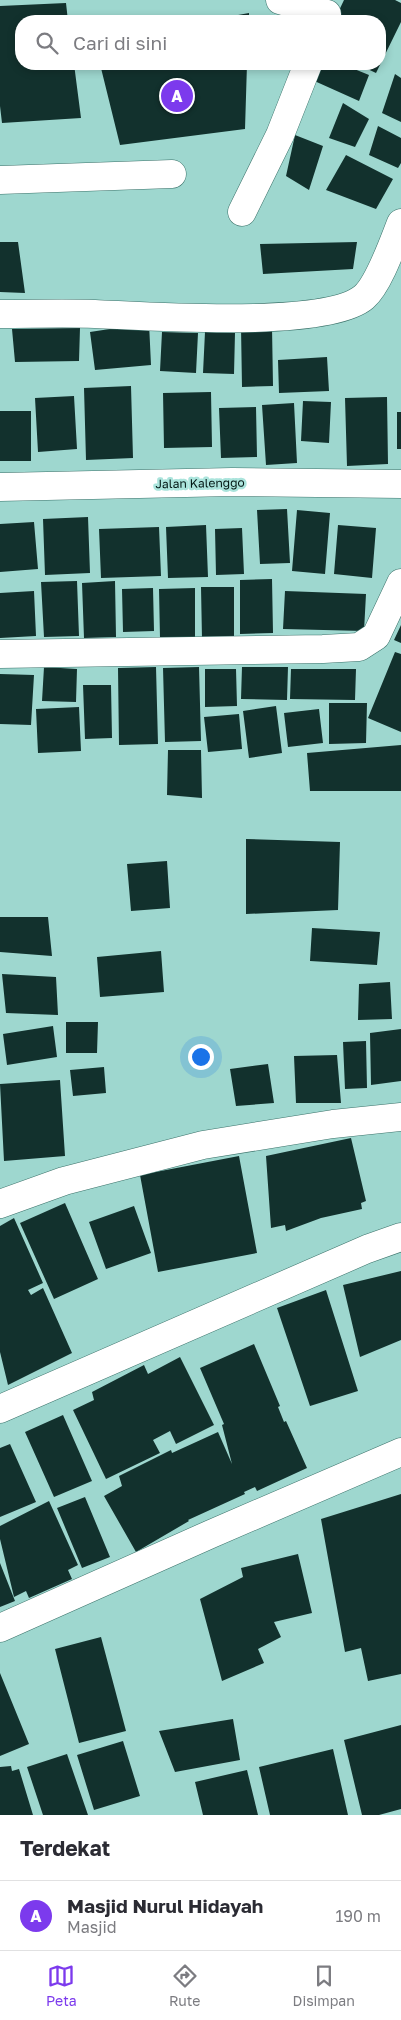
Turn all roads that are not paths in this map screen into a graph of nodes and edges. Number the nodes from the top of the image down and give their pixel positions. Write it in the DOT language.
graph roads {
  1 [pos="280,0"];
  2 [pos="328,12"];
  3 [pos="306,70"];
  4 [pos="172,174"];
  5 [pos="0,180"];
  6 [pos="242,212"];
  7 [pos="401,223"];
  8 [pos="0,314"];
  9 [pos="401,484"];
  10 [pos="0,487"];
  11 [pos="401,583"];
  12 [pos="0,654"];
  13 [pos="401,1117"];
  14 [pos="0,1204"];
  15 [pos="401,1237"];
  16 [pos="0,1409"];
  17 [pos="401,1452"];
  18 [pos="0,1628"];
  1 -- 2 [label="street"];
  3 -- 6 [label="street"];
  4 -- 5 [label="street"];
  7 -- 8 [label="street"];
  9 -- 10 [label="street, Jalan Kalenggo"];
  11 -- 12 [label="street"];
  13 -- 14 [label="street"];
  15 -- 16 [label="street"];
  17 -- 18 [label="street"];
}
